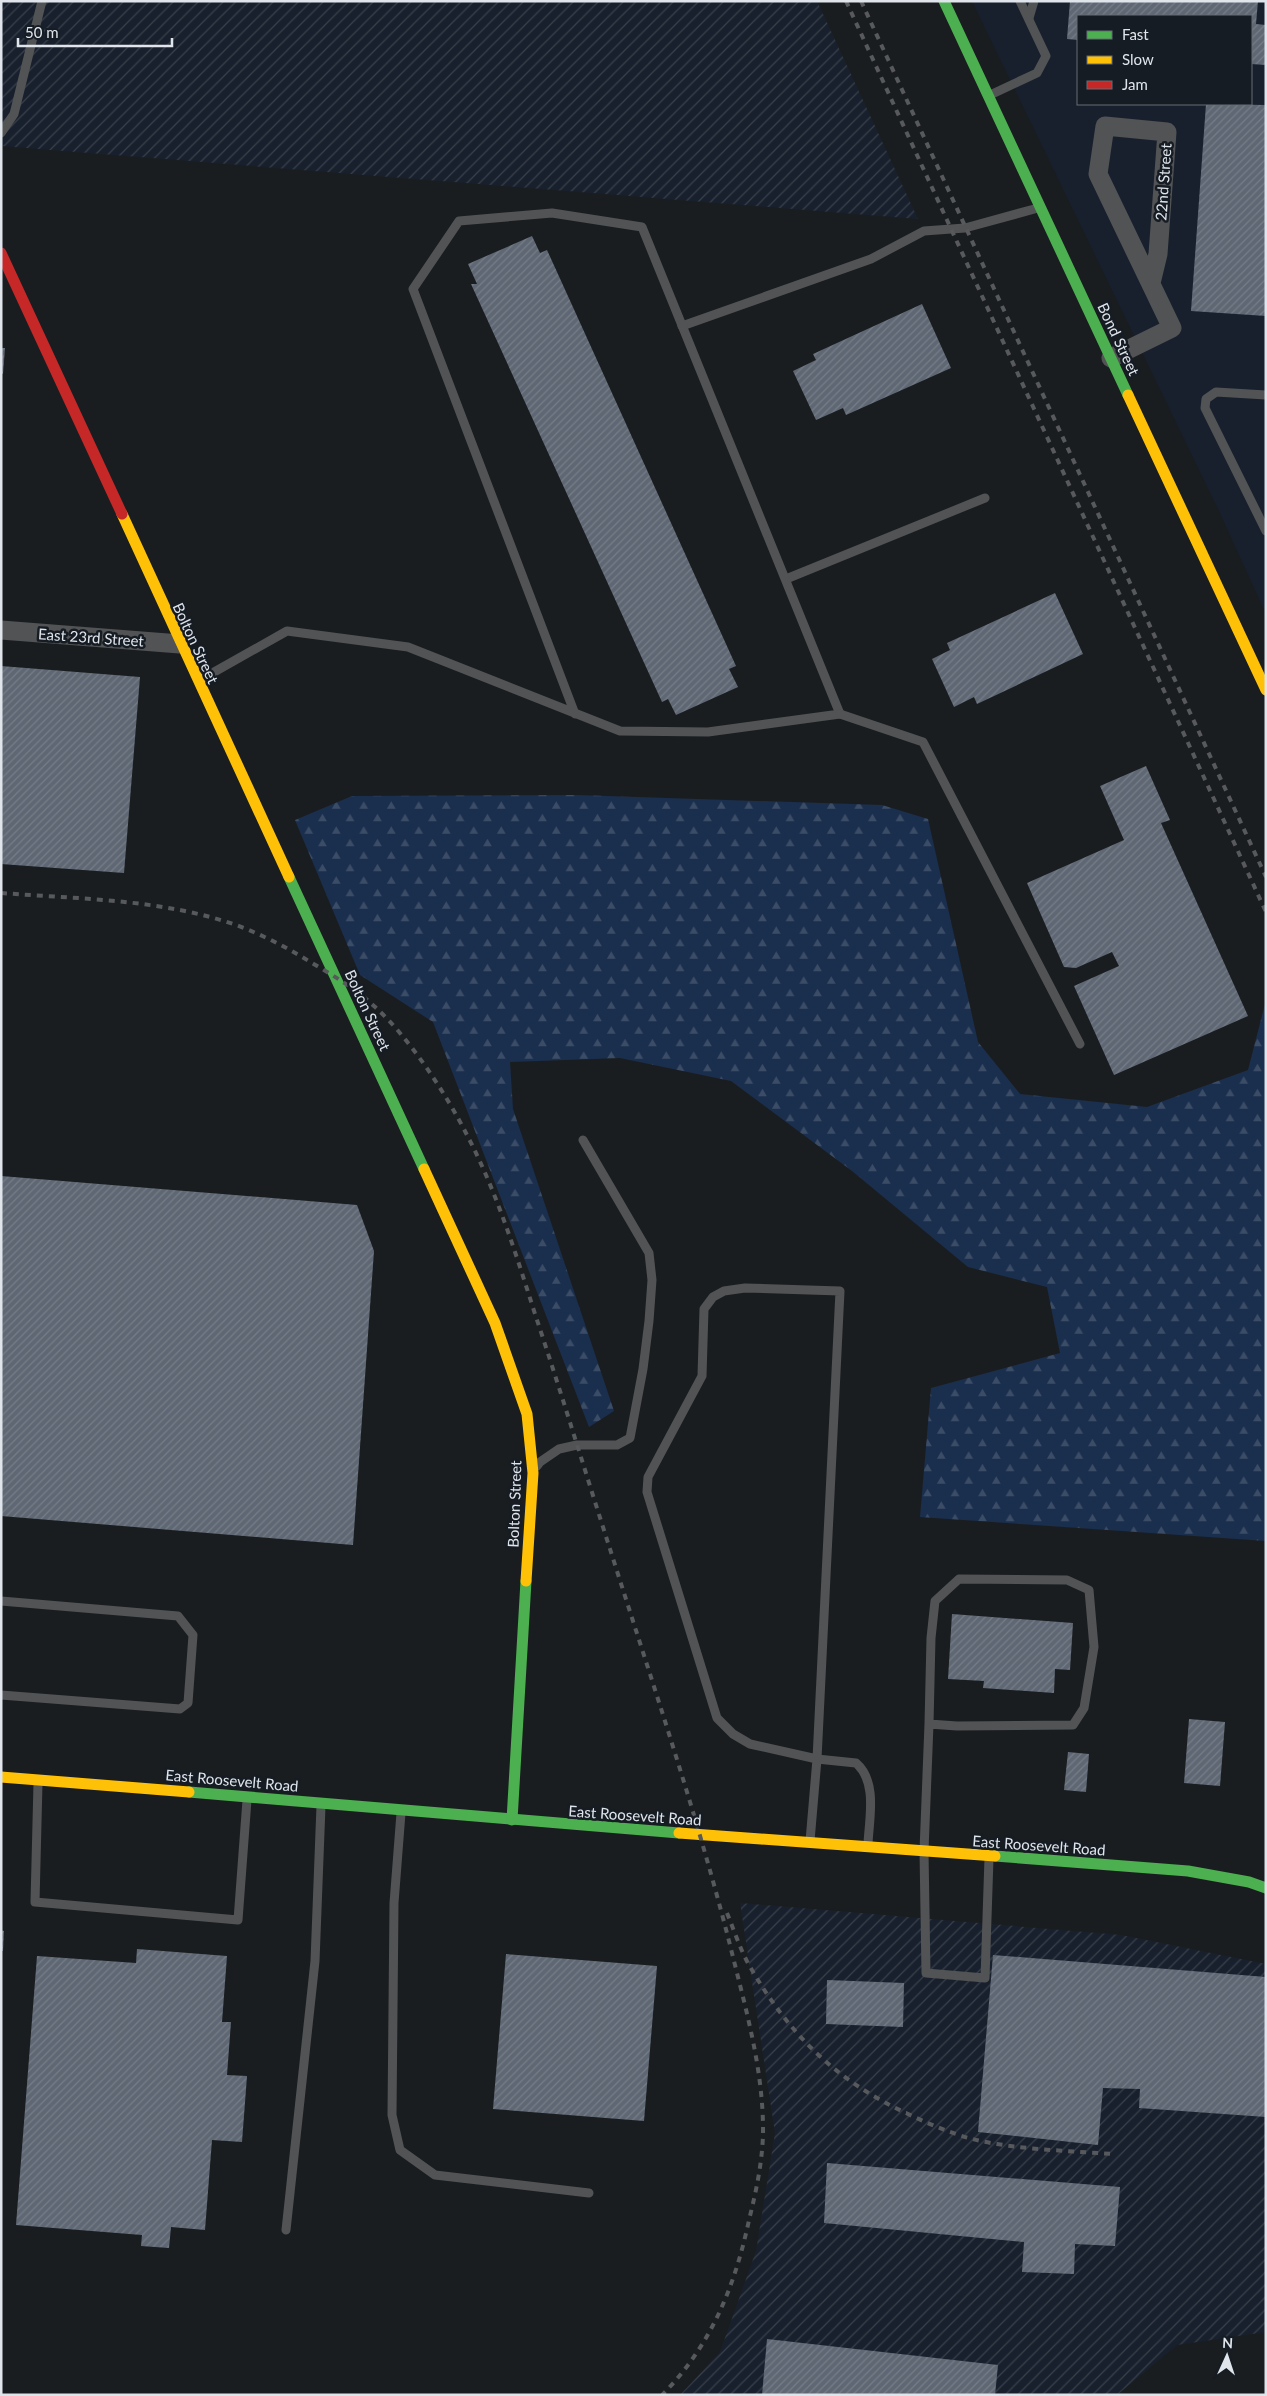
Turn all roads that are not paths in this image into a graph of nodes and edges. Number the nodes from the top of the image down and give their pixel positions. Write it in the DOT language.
graph roads {
  1 [pos="42,1"];
  2 [pos="944,1"];
  3 [pos="1020,1"];
  4 [pos="1034,1"];
  5 [pos="1030,18"];
  6 [pos="987,96"];
  7 [pos="1,133"];
  8 [pos="1040,207"];
  9 [pos="1,253"];
  10 [pos="1151,283"];
  11 [pos="682,326"];
  12 [pos="1111,358"];
  13 [pos="1266,395"];
  14 [pos="985,498"];
  15 [pos="1266,531"];
  16 [pos="786,579"];
  17 [pos="1,630"];
  18 [pos="180,644"];
  19 [pos="198,681"];
  20 [pos="1266,690"];
  21 [pos="575,714"];
  22 [pos="840,714"];
  23 [pos="1080,1044"];
  24 [pos="583,1140"];
  25 [pos="533,1473"];
  26 [pos="1,1601"];
  27 [pos="1,1695"];
  28 [pos="929,1724"];
  29 [pos="817,1759"];
  30 [pos="1,1777"];
  31 [pos="38,1780"];
  32 [pos="248,1797"];
  33 [pos="321,1803"];
  34 [pos="401,1810"];
  35 [pos="512,1820"];
  36 [pos="810,1843"];
  37 [pos="868,1847"];
  38 [pos="924,1851"];
  39 [pos="989,1856"];
  40 [pos="1266,1888"];
  41 [pos="589,2193"];
  42 [pos="286,2230"];
  1 -- 7 [label="lane"];
  2 -- 6 [label="street, Bond Street"];
  3 -- 5 [label="lane"];
  4 -- 5 [label="lane"];
  5 -- 6 [label="lane"];
  6 -- 8 [label="street, Bond Street"];
  8 -- 11 [label="lane"];
  8 -- 12 [label="street, Bond Street"];
  9 -- 18 [label="street, Bolton Street"];
  10 -- 10 [label="street, 22nd Street"];
  10 -- 12 [label="street, 22nd Street"];
  11 -- 16 [label="lane"];
  11 -- 21 [label="lane"];
  12 -- 20 [label="street, Bond Street"];
  13 -- 15 [label="lane"];
  14 -- 16 [label="lane"];
  16 -- 22 [label="lane"];
  17 -- 18 [label="street, East 23rd Street"];
  18 -- 19 [label="street, Bolton Street"];
  19 -- 21 [label="lane"];
  19 -- 25 [label="street, Bolton Street"];
  21 -- 22 [label="lane"];
  22 -- 23 [label="lane"];
  24 -- 25 [label="lane"];
  25 -- 35 [label="street, Bolton Street"];
  26 -- 27 [label="lane"];
  28 -- 28 [label="lane"];
  28 -- 38 [label="lane"];
  29 -- 29 [label="lane"];
  29 -- 36 [label="lane"];
  29 -- 37 [label="lane"];
  30 -- 31 [label="street, East Roosevelt Road"];
  31 -- 32 [label="street, East Roosevelt Road"];
  31 -- 32 [label="lane"];
  32 -- 33 [label="street, East Roosevelt Road"];
  33 -- 34 [label="street, East Roosevelt Road"];
  33 -- 42 [label="lane"];
  34 -- 35 [label="street, East Roosevelt Road"];
  34 -- 41 [label="lane"];
  35 -- 36 [label="street, East Roosevelt Road"];
  36 -- 37 [label="street, East Roosevelt Road"];
  37 -- 38 [label="street, East Roosevelt Road"];
  38 -- 39 [label="street, East Roosevelt Road"];
  38 -- 39 [label="lane"];
  39 -- 40 [label="street, East Roosevelt Road"];
}
